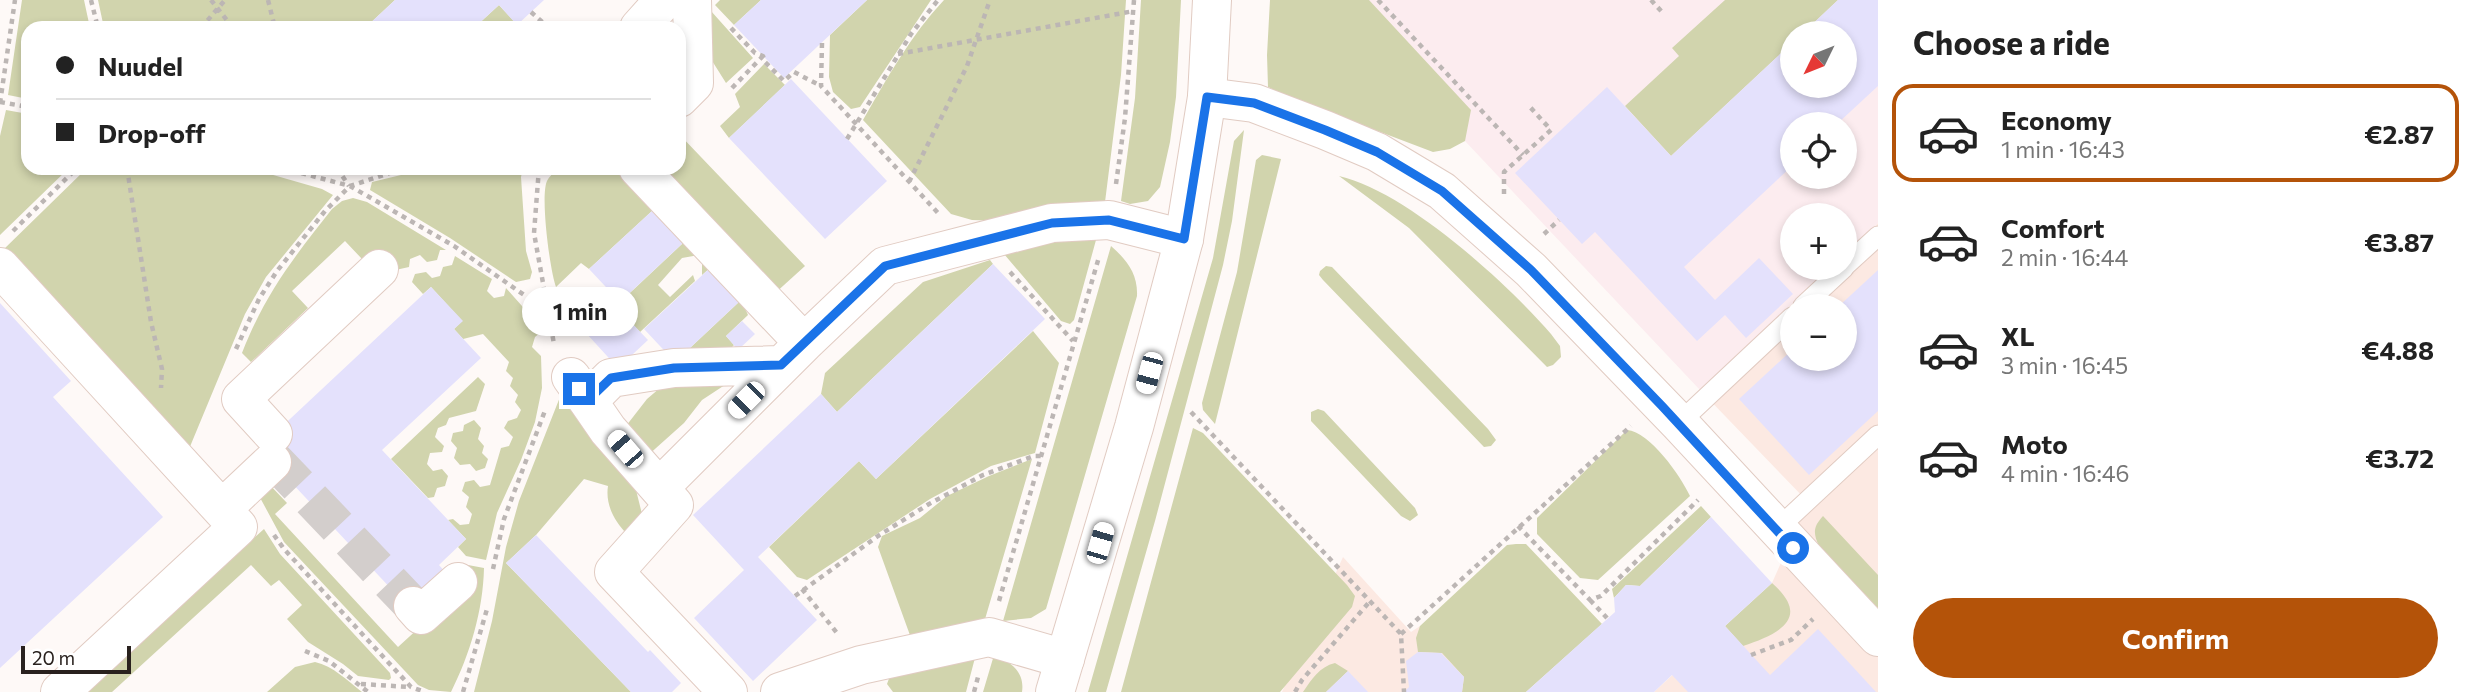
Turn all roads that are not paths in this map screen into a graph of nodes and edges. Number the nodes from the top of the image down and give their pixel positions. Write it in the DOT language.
graph roads {
  1 [pos="664,0"];
  2 [pos="692,0"];
  3 [pos="1212,0"];
  4 [pos="645,21"];
  5 [pos="686,91"];
  6 [pos="1207,97"];
  7 [pos="644,175"];
  8 [pos="1878,236"];
  9 [pos="1184,239"];
  10 [pos="5,250"];
  11 [pos="1857,256"];
  12 [pos="379,269"];
  13 [pos="1831,280"];
  14 [pos="1816,294"];
  15 [pos="1780,328"];
  16 [pos="792,354"];
  17 [pos="1679,423"];
  18 [pos="1878,435"];
  19 [pos="659,488"];
  20 [pos="230,501"];
  21 [pos="1776,530"];
  22 [pos="479,586"];
  23 [pos="413,606"];
  24 [pos="1878,637"];
  25 [pos="1060,675"];
  26 [pos="60,692"];
  27 [pos="728,692"];
  28 [pos="780,692"];
  1 -- 4 [label="street"];
  2 -- 5 [label="street"];
  3 -- 6 [label="street"];
  6 -- 9 [label="street"];
  6 -- 17 [label="street"];
  7 -- 16 [label="street"];
  8 -- 11 [label="lane"];
  9 -- 16 [label="street"];
  9 -- 25 [label="street"];
  10 -- 20 [label="street"];
  12 -- 20 [label="street"];
  13 -- 14 [label="lane"];
  15 -- 17 [label="lane"];
  16 -- 19 [label="street"];
  16 -- 19 [label="street"];
  17 -- 21 [label="street"];
  18 -- 21 [label="lane"];
  19 -- 27 [label="street"];
  20 -- 26 [label="street"];
  21 -- 24 [label="street"];
  22 -- 23 [label="street"];
  25 -- 28 [label="street"];
}
